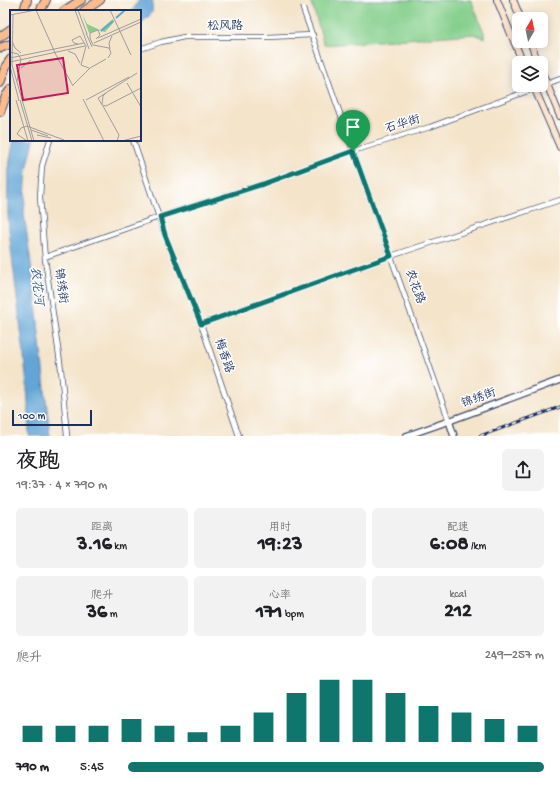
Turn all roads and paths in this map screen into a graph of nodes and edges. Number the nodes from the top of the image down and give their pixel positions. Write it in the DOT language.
graph roads {
  1 [pos="27,0"];
  2 [pos="46,0"];
  3 [pos="82,0"];
  4 [pos="100,0"];
  5 [pos="497,0"];
  6 [pos="513,0"];
  7 [pos="303,9"];
  8 [pos="24,10"];
  9 [pos="41,10"];
  10 [pos="66,10"];
  11 [pos="85,10"];
  12 [pos="518,12"];
  13 [pos="10,30"];
  14 [pos="312,35"];
  15 [pos="0,37"];
  16 [pos="10,44"];
  17 [pos="0,48"];
  18 [pos="141,49"];
  19 [pos="520,56"];
  20 [pos="10,60"];
  21 [pos="560,79"];
  22 [pos="0,82"];
  23 [pos="548,83"];
  24 [pos="548,89"];
  25 [pos="10,90"];
  26 [pos="521,92"];
  27 [pos="536,92"];
  28 [pos="0,112"];
  29 [pos="560,116"];
  30 [pos="50,141"];
  31 [pos="134,141"];
  32 [pos="560,147"];
  33 [pos="353,151"];
  34 [pos="560,200"];
  35 [pos="160,217"];
  36 [pos="391,256"];
  37 [pos="45,257"];
  38 [pos="201,324"];
  39 [pos="560,380"];
  40 [pos="449,422"];
  41 [pos="67,436"];
  42 [pos="239,436"];
  43 [pos="406,436"];
  44 [pos="454,436"];
  1 -- 8 [label="highway"];
  2 -- 9 [label="highway"];
  3 -- 10 [label="highway"];
  4 -- 11 [label="highway"];
  5 -- 19 [label="main road"];
  6 -- 12 [label="main road"];
  7 -- 14 [label="street, 农花路"];
  13 -- 15 [label="highway"];
  14 -- 18 [label="street, 松风路"];
  14 -- 33 [label="street, 农花路"];
  16 -- 17 [label="highway"];
  20 -- 22 [label="highway"];
  21 -- 23 [label="street, 石华街"];
  24 -- 29 [label="main road"];
  25 -- 28 [label="highway"];
  26 -- 33 [label="street, 石华街"];
  27 -- 32 [label="main road"];
  30 -- 37 [label="street, 锦绣街"];
  31 -- 35 [label="street, 梅香路"];
  33 -- 35 [label="street, 石华街"];
  33 -- 36 [label="street, 农花路"];
  34 -- 36 [label="street"];
  35 -- 37 [label="street, 石华街"];
  35 -- 38 [label="street, 梅香路"];
  36 -- 38 [label="street"];
  36 -- 40 [label="street, 农花路"];
  37 -- 41 [label="street, 锦绣街"];
  38 -- 42 [label="street, 梅香路"];
  39 -- 40 [label="street, 锦绣街"];
  40 -- 43 [label="street, 锦绣街"];
  40 -- 44 [label="street, 农花路"];
}
